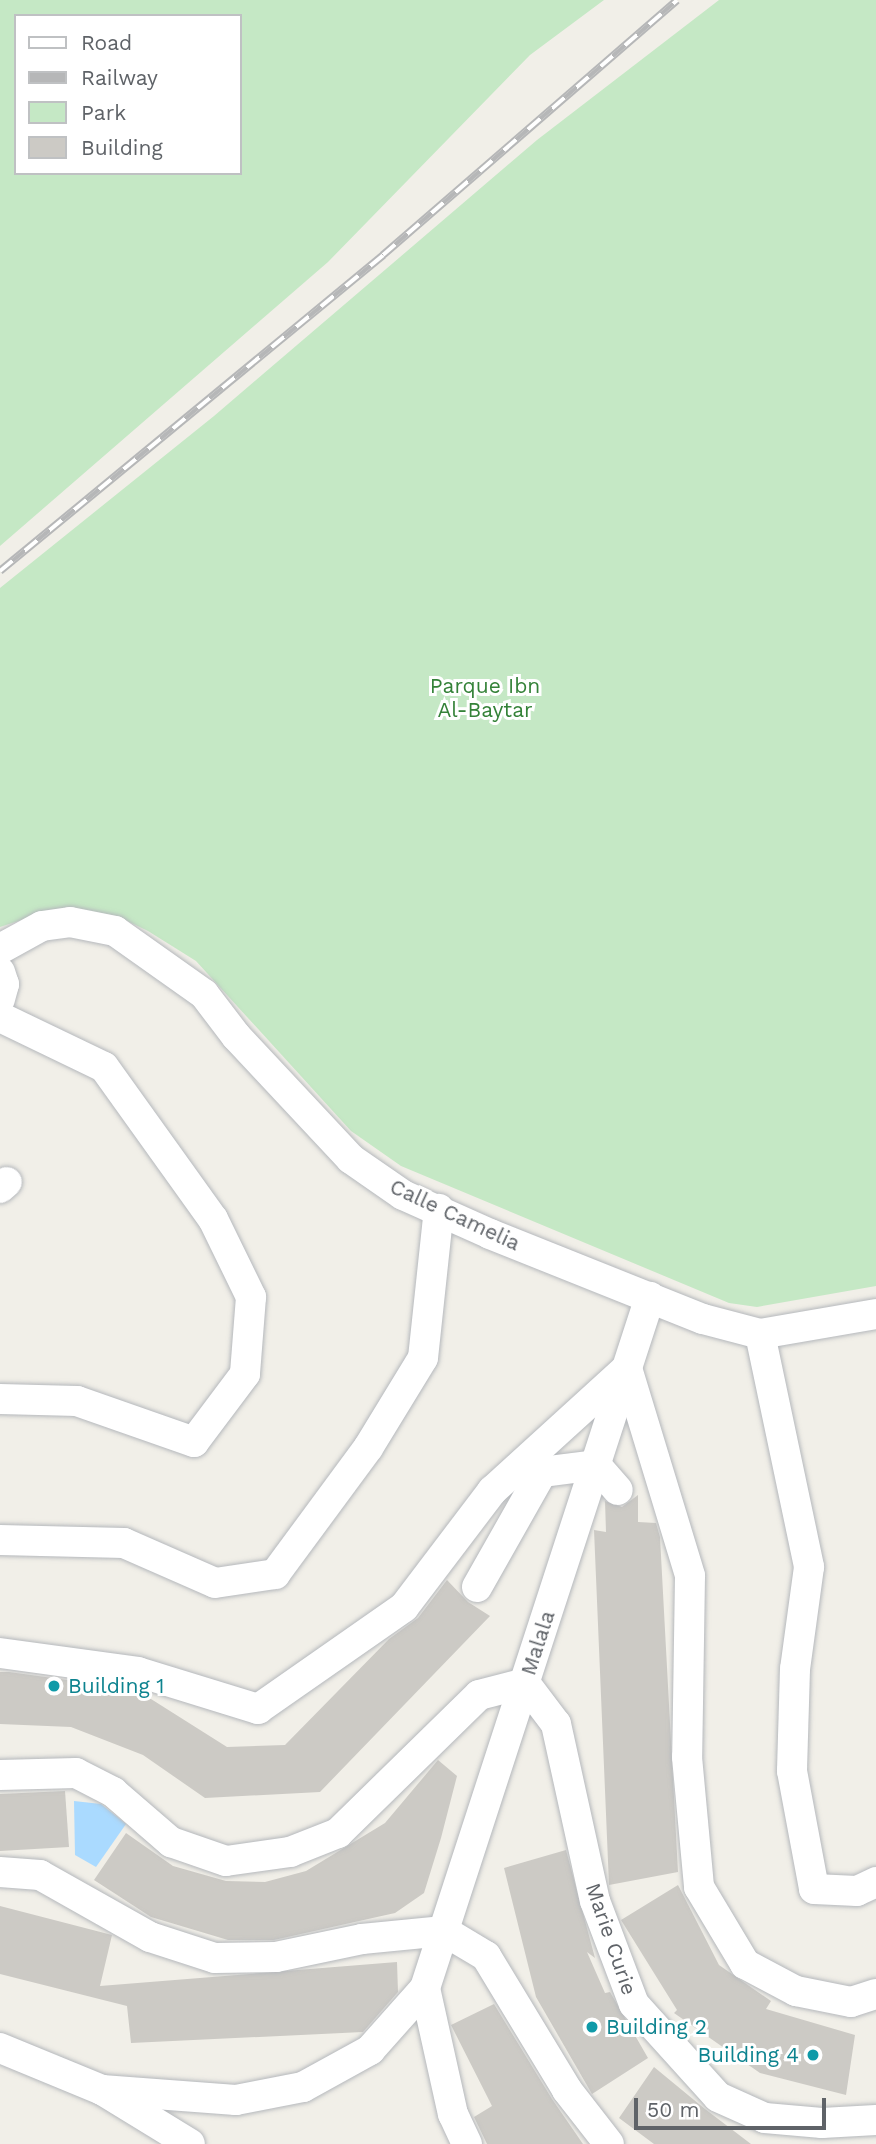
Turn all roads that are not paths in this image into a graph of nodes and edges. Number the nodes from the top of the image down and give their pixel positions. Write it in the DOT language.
graph roads {
  1 [pos="0,949"];
  2 [pos="0,972"];
  3 [pos="0,999"];
  4 [pos="0,1017"];
  5 [pos="439,1209"];
  6 [pos="650,1297"];
  7 [pos="876,1314"];
  8 [pos="760,1334"];
  9 [pos="627,1368"];
  10 [pos="0,1399"];
  11 [pos="596,1465"];
  12 [pos="618,1490"];
  13 [pos="0,1540"];
  14 [pos="477,1587"];
  15 [pos="0,1653"];
  16 [pos="524,1684"];
  17 [pos="0,1774"];
  18 [pos="0,1872"];
  19 [pos="876,1882"];
  20 [pos="444,1931"];
  21 [pos="425,1988"];
  22 [pos="876,1994"];
  23 [pos="0,2048"];
  24 [pos="102,2090"];
  25 [pos="876,2120"];
  26 [pos="190,2144"];
  27 [pos="467,2144"];
  28 [pos="609,2144"];
  1 -- 5 [label="street, Calle Camelia"];
  2 -- 3 [label="street"];
  4 -- 10 [label="street"];
  5 -- 6 [label="street, Calle Camelia"];
  5 -- 13 [label="street"];
  6 -- 8 [label="street, Calle Camelia"];
  6 -- 9 [label="street, Malala"];
  7 -- 8 [label="street, Calle Camelia"];
  8 -- 19 [label="street"];
  9 -- 11 [label="street, Malala"];
  9 -- 15 [label="street"];
  9 -- 22 [label="street"];
  11 -- 12 [label="street"];
  11 -- 14 [label="street"];
  11 -- 16 [label="street, Malala"];
  16 -- 17 [label="street"];
  16 -- 20 [label="street, Malala"];
  16 -- 25 [label="street, Marie Curie"];
  18 -- 20 [label="street"];
  20 -- 21 [label="street, Malala"];
  20 -- 28 [label="street"];
  21 -- 24 [label="street"];
  21 -- 27 [label="street"];
  23 -- 24 [label="street"];
  24 -- 26 [label="street"];
}
